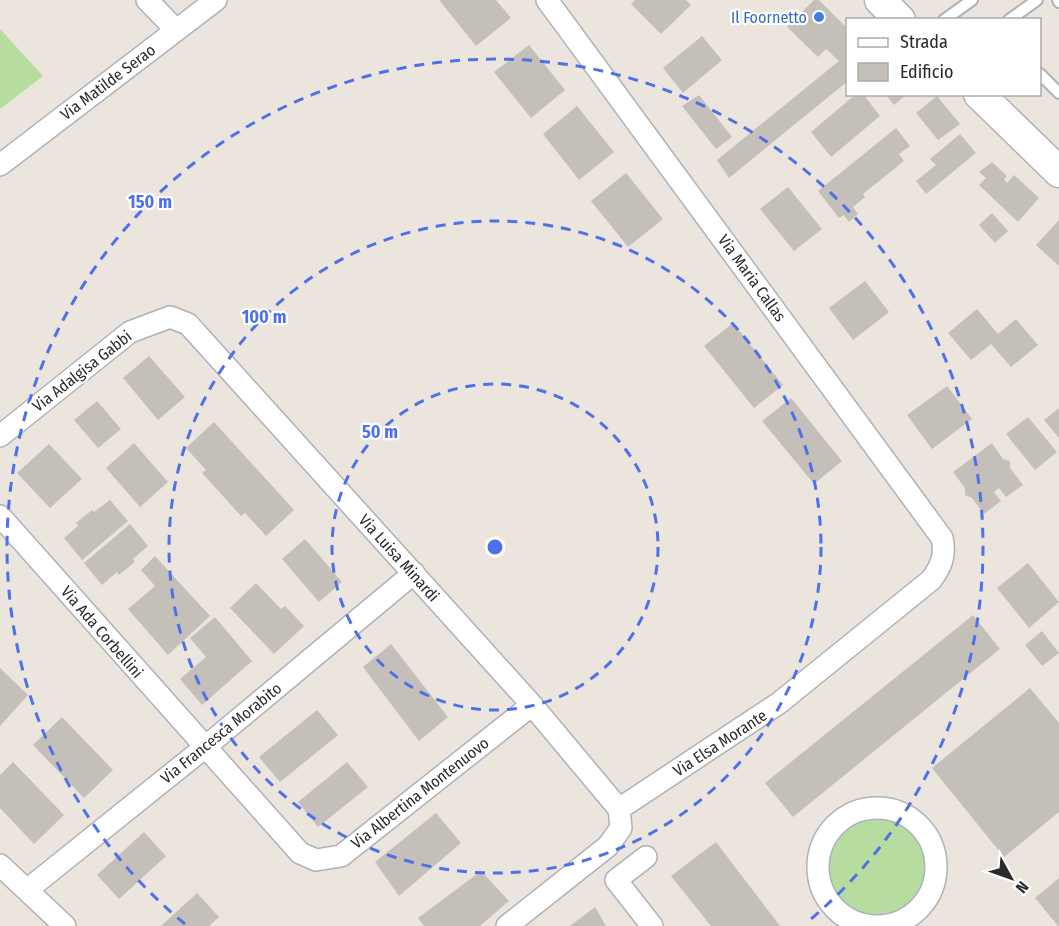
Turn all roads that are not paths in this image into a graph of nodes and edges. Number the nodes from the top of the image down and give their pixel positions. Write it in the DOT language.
graph roads {
  1 [pos="147,0"];
  2 [pos="216,0"];
  3 [pos="547,0"];
  4 [pos="972,0"];
  5 [pos="1038,0"];
  6 [pos="947,18"];
  7 [pos="1012,18"];
  8 [pos="176,30"];
  9 [pos="1041,75"];
  10 [pos="1059,93"];
  11 [pos="981,96"];
  12 [pos="0,165"];
  13 [pos="1059,172"];
  14 [pos="170,317"];
  15 [pos="0,436"];
  16 [pos="0,516"];
  17 [pos="942,561"];
  18 [pos="414,573"];
  19 [pos="532,705"];
  20 [pos="204,748"];
  21 [pos="619,809"];
  22 [pos="646,857"];
  23 [pos="0,865"];
  24 [pos="27,890"];
  25 [pos="830,902"];
  26 [pos="905,920"];
  27 [pos="65,926"];
  28 [pos="507,926"];
  29 [pos="652,926"];
  30 [pos="839,926"];
  1 -- 8 [label="street"];
  2 -- 8 [label="street, Via Matilde Serao"];
  3 -- 17 [label="street, Via Maria Callas"];
  4 -- 6 [label="lane"];
  5 -- 7 [label="lane"];
  8 -- 12 [label="street, Via Matilde Serao"];
  9 -- 10 [label="lane"];
  11 -- 13 [label="main road"];
  14 -- 15 [label="street, Via Adalgisa Gabbi"];
  14 -- 18 [label="street, Via Luisa Minardi"];
  16 -- 20 [label="street, Via Ada Corbellini"];
  17 -- 21 [label="street, Via Elsa Morante"];
  18 -- 19 [label="street, Via Luisa Minardi"];
  18 -- 20 [label="street, Via Francesca Morabito"];
  19 -- 20 [label="street, Via Albertina Montenuovo"];
  19 -- 21 [label="street, Via Luisa Minardi"];
  20 -- 24 [label="street, Via Francesca Morabito"];
  21 -- 28 [label="street"];
  22 -- 29 [label="street"];
  23 -- 24 [label="street"];
  24 -- 27 [label="street"];
  25 -- 26 [label="street"];
  25 -- 26 [label="street"];
  25 -- 30 [label="street"];
}
